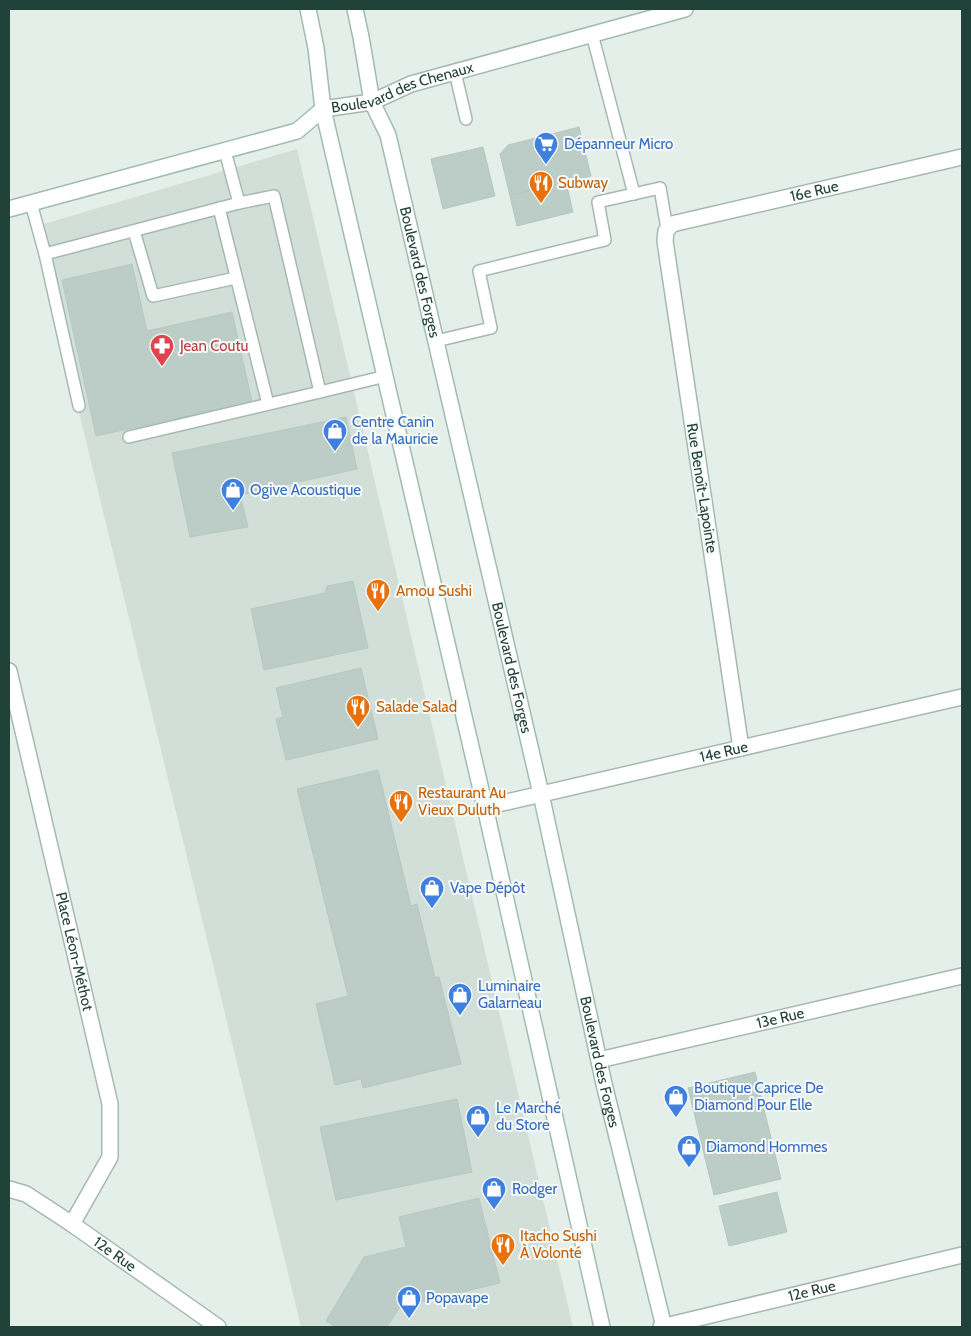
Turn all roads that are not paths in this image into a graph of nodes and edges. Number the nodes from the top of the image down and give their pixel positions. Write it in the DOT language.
graph roads {
  1 [pos="308,9"];
  2 [pos="355,9"];
  3 [pos="686,9"];
  4 [pos="592,34"];
  5 [pos="455,72"];
  6 [pos="372,102"];
  7 [pos="323,109"];
  8 [pos="466,119"];
  9 [pos="225,151"];
  10 [pos="962,157"];
  11 [pos="634,194"];
  12 [pos="31,203"];
  13 [pos="239,203"];
  14 [pos="219,208"];
  15 [pos="9,209"];
  16 [pos="667,229"];
  17 [pos="134,230"];
  18 [pos="45,254"];
  19 [pos="236,278"];
  20 [pos="436,341"];
  21 [pos="386,376"];
  22 [pos="320,392"];
  23 [pos="268,404"];
  24 [pos="78,406"];
  25 [pos="129,437"];
  26 [pos="9,671"];
  27 [pos="962,697"];
  28 [pos="740,748"];
  29 [pos="541,794"];
  30 [pos="485,807"];
  31 [pos="962,976"];
  32 [pos="599,1060"];
  33 [pos="9,1189"];
  34 [pos="72,1224"];
  35 [pos="962,1255"];
  36 [pos="218,1327"];
  37 [pos="602,1327"];
  38 [pos="663,1327"];
  1 -- 7 [label="street"];
  2 -- 6 [label="street, Boulevard des Forges"];
  3 -- 4 [label="street, Boulevard des Chenaux"];
  4 -- 5 [label="street, Boulevard des Chenaux"];
  4 -- 11 [label="lane"];
  5 -- 6 [label="street, Boulevard des Chenaux"];
  5 -- 8 [label="lane"];
  6 -- 7 [label="street, Boulevard des Chenaux"];
  6 -- 20 [label="street, Boulevard des Forges"];
  7 -- 9 [label="street, Boulevard des Chenaux"];
  7 -- 21 [label="street"];
  9 -- 12 [label="street, Boulevard des Chenaux"];
  9 -- 13 [label="lane"];
  10 -- 16 [label="street, 16e Rue"];
  11 -- 16 [label="lane"];
  11 -- 20 [label="lane"];
  12 -- 15 [label="street, Boulevard des Chenaux"];
  12 -- 18 [label="lane"];
  13 -- 14 [label="lane"];
  13 -- 22 [label="lane"];
  14 -- 17 [label="lane"];
  14 -- 19 [label="lane"];
  16 -- 28 [label="street, Rue Benoît-Lapointe"];
  17 -- 18 [label="lane"];
  17 -- 19 [label="lane"];
  18 -- 24 [label="lane"];
  19 -- 23 [label="lane"];
  20 -- 29 [label="street, Boulevard des Forges"];
  21 -- 22 [label="lane"];
  21 -- 30 [label="street"];
  22 -- 23 [label="lane"];
  23 -- 25 [label="lane"];
  26 -- 34 [label="street, Place Léon-Méthot"];
  27 -- 28 [label="street, 14e Rue"];
  28 -- 29 [label="street, 14e Rue"];
  29 -- 30 [label="street, 14e Rue"];
  29 -- 32 [label="street, Boulevard des Forges"];
  30 -- 37 [label="street"];
  31 -- 32 [label="street, 13e Rue"];
  32 -- 38 [label="street, Boulevard des Forges"];
  33 -- 34 [label="street, 12e Rue"];
  34 -- 36 [label="street, 12e Rue"];
  35 -- 38 [label="street, 12e Rue"];
}
